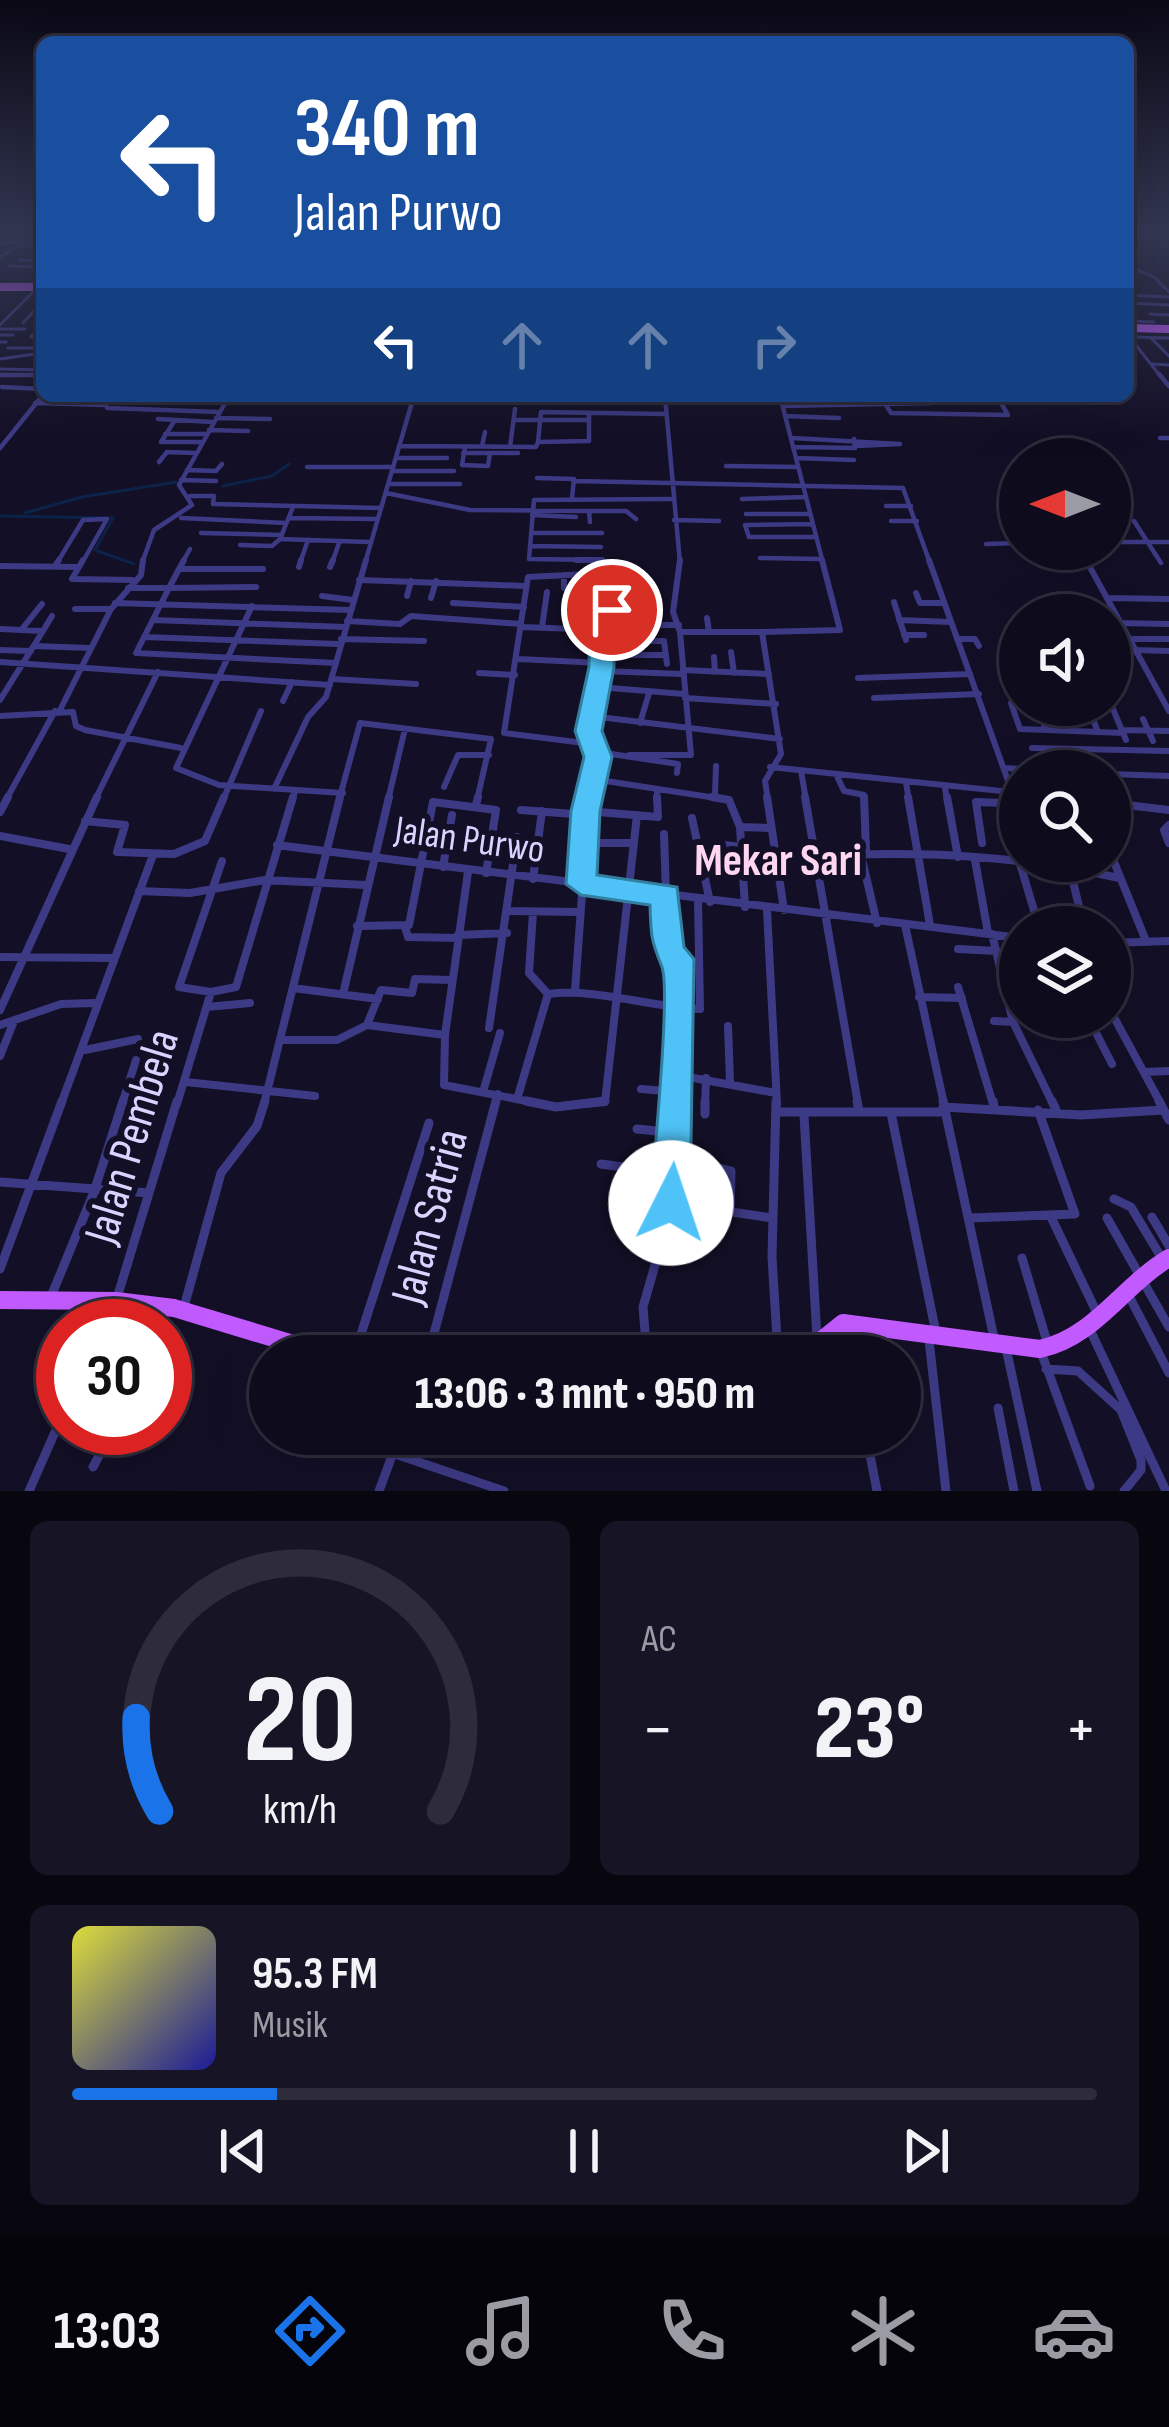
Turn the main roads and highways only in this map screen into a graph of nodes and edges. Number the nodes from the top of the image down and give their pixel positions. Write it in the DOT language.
graph roads {
  1 [pos="1167,1255"];
  2 [pos="36,1299"];
  3 [pos="0,1300"];
  4 [pos="192,1313"];
  5 [pos="265,1335"];
  6 [pos="827,1335"];
  7 [pos="919,1335"];
  8 [pos="921,1335"];
  1 -- 8 [label="main road"];
  2 -- 3 [label="main road"];
  4 -- 5 [label="main road"];
  6 -- 7 [label="main road"];
}
